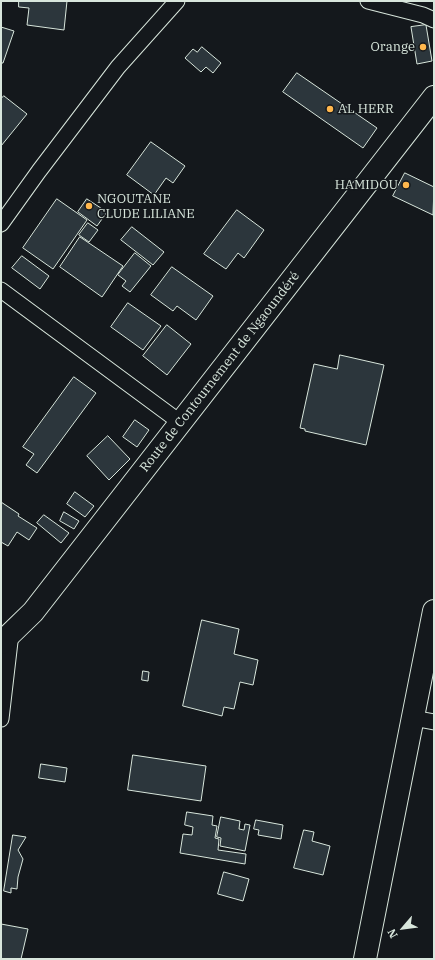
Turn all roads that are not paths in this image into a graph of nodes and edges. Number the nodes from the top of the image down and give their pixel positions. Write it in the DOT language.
graph roads {
  1 [pos="177,1"];
  2 [pos="368,1"];
  3 [pos="434,20"];
  4 [pos="434,97"];
  5 [pos="1,224"];
  6 [pos="1,290"];
  7 [pos="181,423"];
  8 [pos="434,611"];
  9 [pos="6,638"];
  10 [pos="434,687"];
  11 [pos="1,719"];
  12 [pos="425,720"];
  13 [pos="365,959"];
  14 [pos="379,959"];
  1 -- 5 [label="street"];
  2 -- 3 [label="street"];
  4 -- 7 [label="street, Route de Contournement de Ngaoundéré"];
  6 -- 7 [label="street"];
  7 -- 9 [label="street, Route de Contournement de Ngaoundéré"];
  8 -- 12 [label="street"];
  9 -- 11 [label="street"];
  10 -- 12 [label="street"];
  12 -- 13 [label="street"];
  12 -- 14 [label="street"];
}
